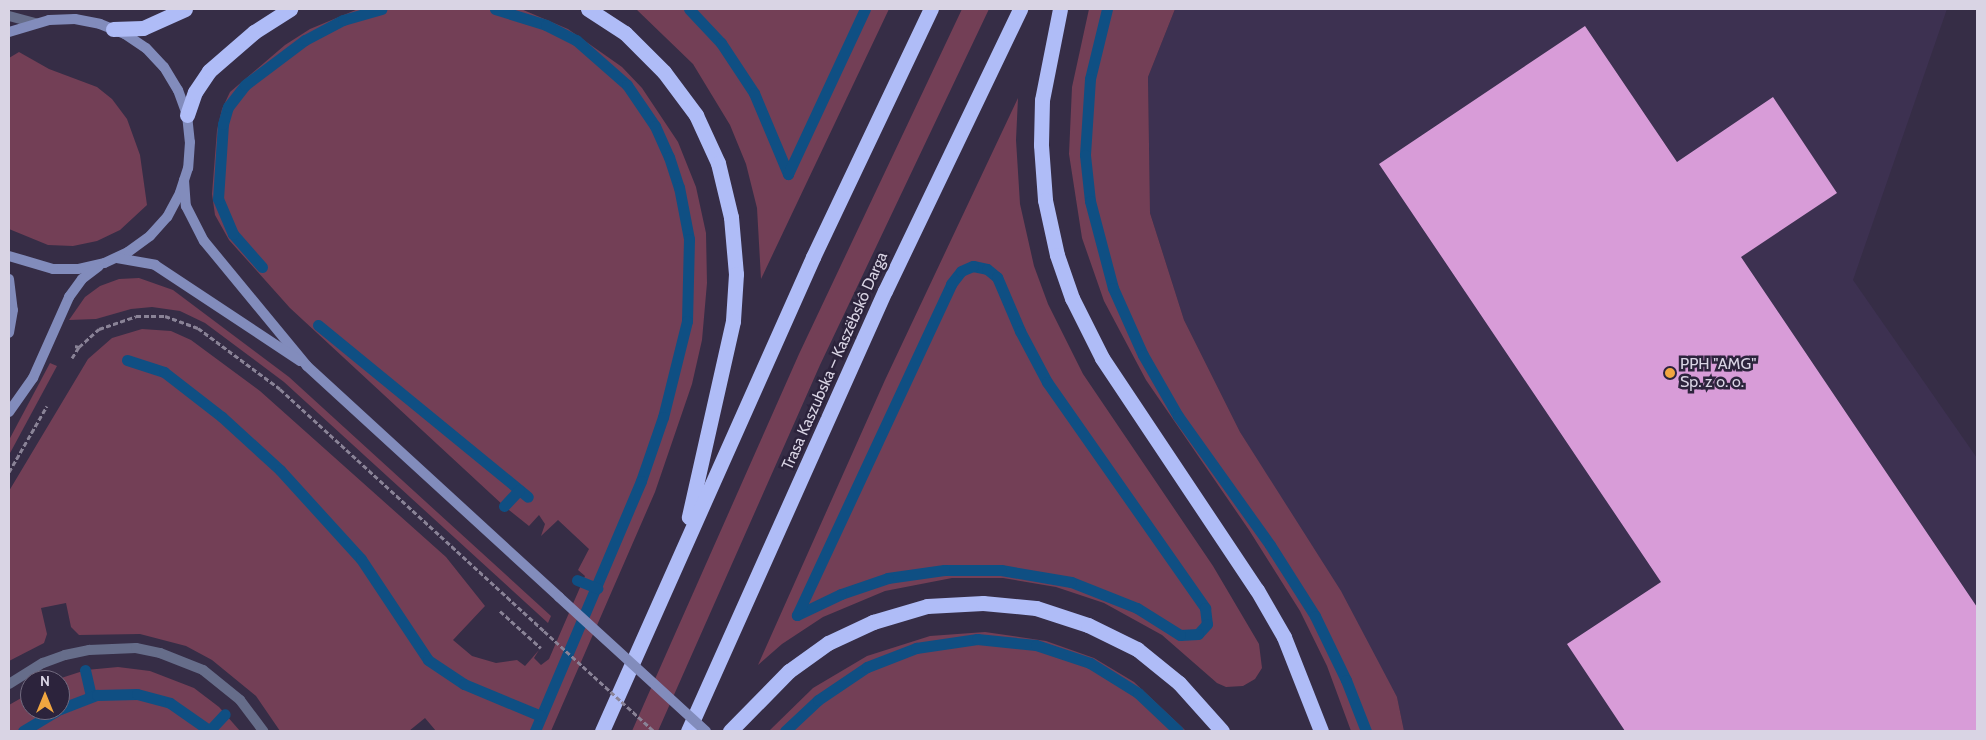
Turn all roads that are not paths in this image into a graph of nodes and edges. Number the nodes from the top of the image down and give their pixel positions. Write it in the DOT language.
graph roads {
  1 [pos="185,9"];
  2 [pos="290,9"];
  3 [pos="588,9"];
  4 [pos="931,9"];
  5 [pos="1020,9"];
  6 [pos="1060,9"];
  7 [pos="9,16"];
  8 [pos="36,23"];
  9 [pos="113,29"];
  10 [pos="9,32"];
  11 [pos="187,115"];
  12 [pos="184,180"];
  13 [pos="9,256"];
  14 [pos="116,258"];
  15 [pos="104,263"];
  16 [pos="9,279"];
  17 [pos="9,333"];
  18 [pos="307,366"];
  19 [pos="9,412"];
  20 [pos="683,547"];
  21 [pos="9,684"];
  22 [pos="263,731"];
  23 [pos="602,731"];
  24 [pos="688,731"];
  25 [pos="706,731"];
  26 [pos="730,731"];
  27 [pos="1222,731"];
  28 [pos="1321,731"];
  1 -- 9 [label="highway"];
  2 -- 11 [label="highway"];
  3 -- 20 [label="highway"];
  4 -- 20 [label="highway"];
  5 -- 24 [label="highway, Trasa Kaszubska – Kaszëbskô Darga"];
  6 -- 28 [label="highway"];
  7 -- 8 [label="lane"];
  8 -- 9 [label="main road"];
  8 -- 10 [label="main road"];
  9 -- 11 [label="main road"];
  11 -- 12 [label="main road"];
  12 -- 14 [label="main road"];
  12 -- 18 [label="main road"];
  13 -- 15 [label="main road"];
  14 -- 15 [label="main road"];
  14 -- 18 [label="main road"];
  15 -- 19 [label="main road"];
  16 -- 17 [label="main road"];
  18 -- 25 [label="main road, bridge"];
  20 -- 23 [label="highway"];
  21 -- 22 [label="lane"];
  26 -- 27 [label="highway"];
}
